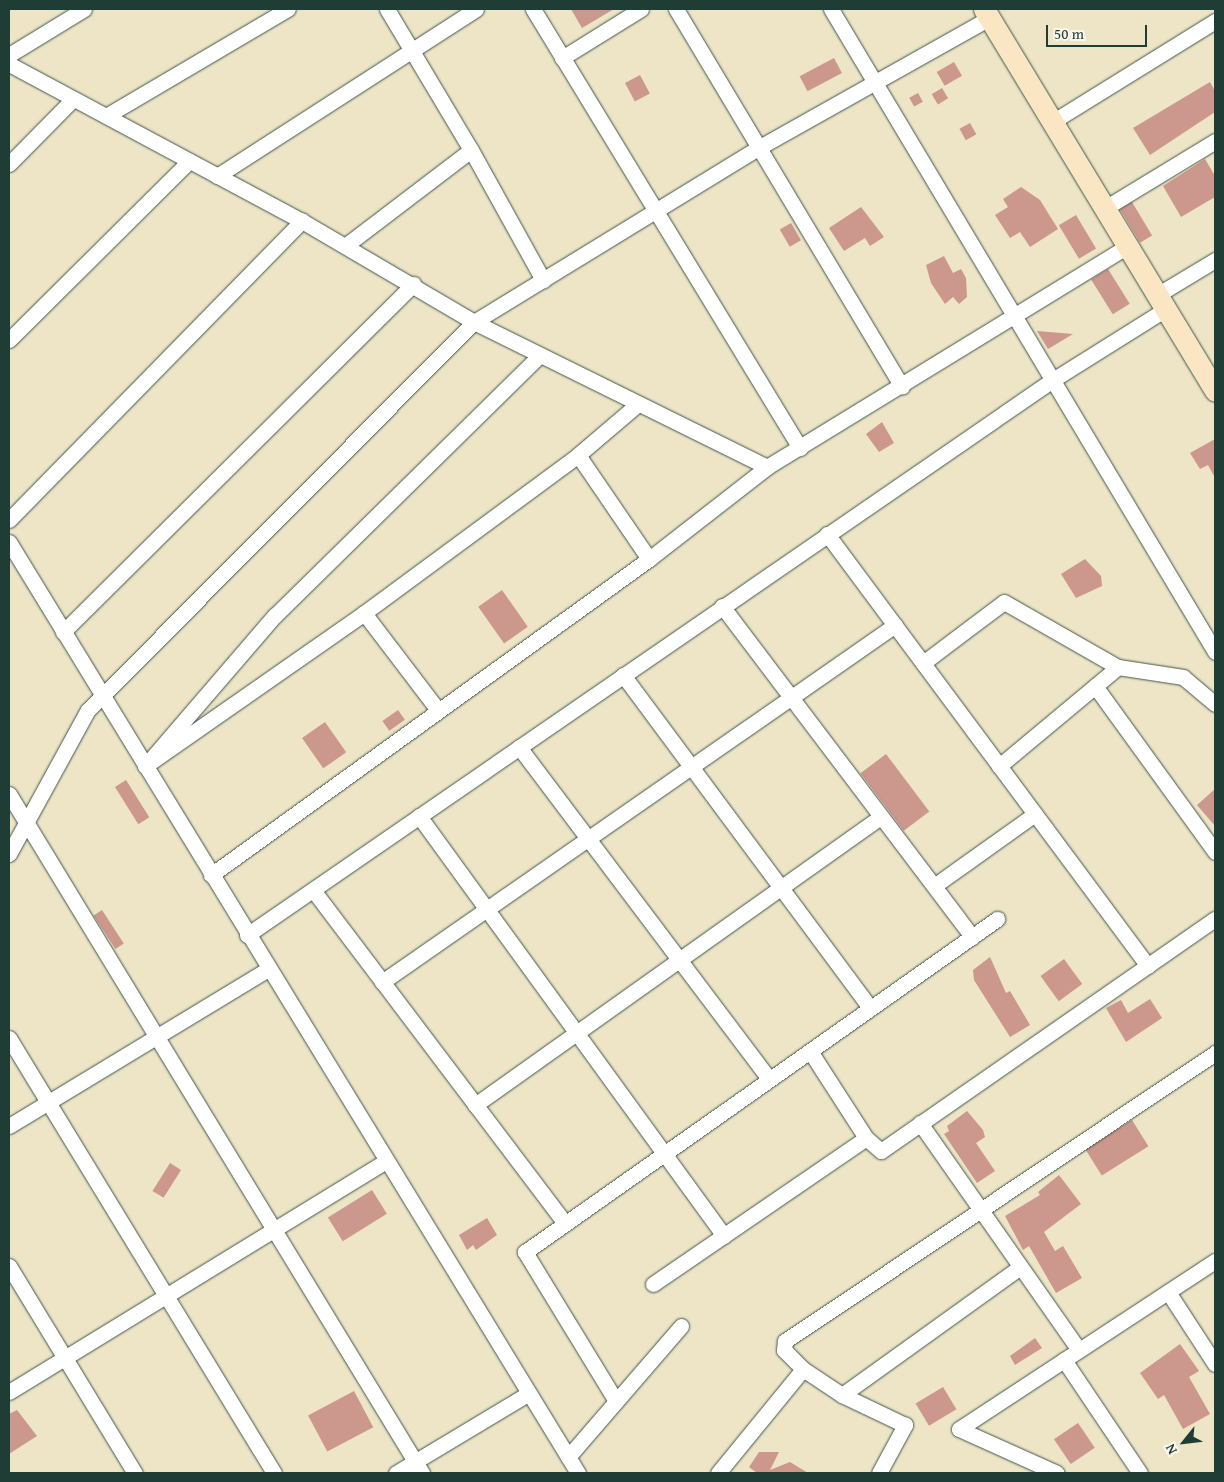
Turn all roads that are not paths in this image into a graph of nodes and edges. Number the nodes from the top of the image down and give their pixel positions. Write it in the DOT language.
graph roads {
  1 [pos="84,9"];
  2 [pos="288,9"];
  3 [pos="387,9"];
  4 [pos="476,9"];
  5 [pos="533,9"];
  6 [pos="641,9"];
  7 [pos="676,9"];
  8 [pos="831,9"];
  9 [pos="986,13"];
  10 [pos="1215,21"];
  11 [pos="411,49"];
  12 [pos="9,55"];
  13 [pos="562,58"];
  14 [pos="9,64"];
  15 [pos="875,82"];
  16 [pos="73,99"];
  17 [pos="106,116"];
  18 [pos="1052,122"];
  19 [pos="1215,141"];
  20 [pos="756,149"];
  21 [pos="471,150"];
  22 [pos="189,161"];
  23 [pos="9,164"];
  24 [pos="217,176"];
  25 [pos="1104,208"];
  26 [pos="655,215"];
  27 [pos="302,221"];
  28 [pos="345,246"];
  29 [pos="1128,246"];
  30 [pos="1215,260"];
  31 [pos="543,280"];
  32 [pos="414,284"];
  33 [pos="1161,302"];
  34 [pos="1012,317"];
  35 [pos="474,322"];
  36 [pos="9,340"];
  37 [pos="540,355"];
  38 [pos="1051,381"];
  39 [pos="902,387"];
  40 [pos="1215,391"];
  41 [pos="638,404"];
  42 [pos="800,448"];
  43 [pos="578,456"];
  44 [pos="767,467"];
  45 [pos="9,520"];
  46 [pos="827,534"];
  47 [pos="9,542"];
  48 [pos="650,559"];
  49 [pos="722,606"];
  50 [pos="364,613"];
  51 [pos="895,625"];
  52 [pos="63,632"];
  53 [pos="1215,652"];
  54 [pos="923,663"];
  55 [pos="1118,667"];
  56 [pos="623,675"];
  57 [pos="1096,686"];
  58 [pos="102,696"];
  59 [pos="791,697"];
  60 [pos="1215,704"];
  61 [pos="438,710"];
  62 [pos="519,747"];
  63 [pos="145,766"];
  64 [pos="999,766"];
  65 [pos="691,767"];
  66 [pos="9,794"];
  67 [pos="1035,814"];
  68 [pos="419,816"];
  69 [pos="882,817"];
  70 [pos="26,823"];
  71 [pos="588,839"];
  72 [pos="1215,852"];
  73 [pos="9,854"];
  74 [pos="211,874"];
  75 [pos="934,886"];
  76 [pos="781,888"];
  77 [pos="313,890"];
  78 [pos="486,909"];
  79 [pos="997,919"];
  80 [pos="1215,919"];
  81 [pos="247,935"];
  82 [pos="972,937"];
  83 [pos="679,960"];
  84 [pos="1148,966"];
  85 [pos="268,969"];
  86 [pos="382,982"];
  87 [pos="870,1008"];
  88 [pos="577,1033"];
  89 [pos="9,1038"];
  90 [pos="157,1038"];
  91 [pos="810,1051"];
  92 [pos="1215,1053"];
  93 [pos="769,1079"];
  94 [pos="48,1102"];
  95 [pos="476,1105"];
  96 [pos="920,1123"];
  97 [pos="9,1126"];
  98 [pos="866,1138"];
  99 [pos="664,1154"];
  100 [pos="386,1161"];
  101 [pos="980,1210"];
  102 [pos="565,1224"];
  103 [pos="274,1230"];
  104 [pos="724,1236"];
  105 [pos="1215,1261"];
  106 [pos="9,1266"];
  107 [pos="1020,1267"];
  108 [pos="653,1284"];
  109 [pos="1168,1292"];
  110 [pos="166,1296"];
  111 [pos="680,1326"];
  112 [pos="1079,1350"];
  113 [pos="64,1357"];
  114 [pos="1064,1360"];
  115 [pos="1215,1364"];
  116 [pos="803,1369"];
  117 [pos="9,1392"];
  118 [pos="529,1394"];
  119 [pos="842,1395"];
  120 [pos="616,1400"];
  121 [pos="568,1456"];
  122 [pos="419,1467"];
  123 [pos="135,1473"];
  124 [pos="274,1473"];
  125 [pos="396,1473"];
  126 [pos="578,1473"];
  127 [pos="718,1473"];
  128 [pos="879,1473"];
  129 [pos="1057,1473"];
  130 [pos="1140,1473"];
  1 -- 12 [label="street"];
  2 -- 17 [label="street"];
  3 -- 11 [label="street"];
  4 -- 11 [label="street"];
  5 -- 13 [label="street"];
  6 -- 13 [label="street"];
  7 -- 20 [label="street"];
  8 -- 15 [label="street"];
  9 -- 15 [label="street"];
  9 -- 18 [label="street"];
  10 -- 18 [label="street"];
  11 -- 21 [label="street"];
  11 -- 24 [label="street"];
  13 -- 26 [label="street"];
  14 -- 16 [label="street"];
  15 -- 20 [label="street"];
  15 -- 34 [label="street"];
  16 -- 17 [label="street"];
  16 -- 23 [label="street"];
  17 -- 22 [label="street"];
  18 -- 25 [label="street"];
  19 -- 25 [label="street"];
  20 -- 26 [label="street"];
  20 -- 39 [label="street"];
  21 -- 28 [label="street"];
  21 -- 31 [label="street"];
  22 -- 24 [label="street"];
  22 -- 36 [label="street"];
  24 -- 27 [label="street"];
  25 -- 29 [label="street"];
  26 -- 31 [label="street"];
  26 -- 42 [label="street"];
  27 -- 28 [label="street"];
  27 -- 45 [label="street"];
  28 -- 32 [label="street"];
  29 -- 33 [label="street"];
  29 -- 34 [label="street"];
  30 -- 33 [label="street"];
  31 -- 35 [label="street"];
  32 -- 35 [label="street"];
  32 -- 52 [label="street"];
  33 -- 38 [label="street"];
  33 -- 40 [label="street"];
  34 -- 38 [label="street"];
  34 -- 39 [label="street"];
  35 -- 37 [label="street"];
  35 -- 58 [label="street"];
  37 -- 41 [label="street"];
  37 -- 63 [label="street"];
  38 -- 46 [label="street"];
  38 -- 53 [label="street"];
  39 -- 42 [label="street"];
  41 -- 43 [label="street"];
  41 -- 44 [label="street"];
  42 -- 44 [label="street"];
  43 -- 48 [label="street"];
  43 -- 50 [label="street"];
  44 -- 48 [label="street"];
  46 -- 49 [label="street"];
  46 -- 51 [label="street"];
  47 -- 52 [label="street"];
  48 -- 61 [label="street"];
  49 -- 56 [label="street"];
  49 -- 59 [label="street"];
  50 -- 61 [label="street"];
  50 -- 63 [label="street"];
  51 -- 54 [label="street"];
  51 -- 59 [label="street"];
  52 -- 58 [label="street"];
  54 -- 55 [label="street"];
  54 -- 64 [label="street"];
  55 -- 57 [label="street"];
  55 -- 60 [label="street"];
  56 -- 62 [label="street"];
  56 -- 65 [label="street"];
  57 -- 64 [label="street"];
  57 -- 72 [label="street"];
  58 -- 63 [label="street"];
  58 -- 70 [label="street"];
  59 -- 65 [label="street"];
  59 -- 69 [label="street"];
  61 -- 74 [label="street"];
  62 -- 68 [label="street"];
  62 -- 71 [label="street"];
  63 -- 74 [label="street"];
  64 -- 67 [label="street"];
  65 -- 71 [label="street"];
  65 -- 76 [label="street"];
  66 -- 70 [label="street"];
  67 -- 75 [label="street"];
  67 -- 84 [label="street"];
  68 -- 77 [label="street"];
  68 -- 78 [label="street"];
  69 -- 75 [label="street"];
  69 -- 76 [label="street"];
  70 -- 73 [label="street"];
  70 -- 90 [label="street"];
  71 -- 78 [label="street"];
  71 -- 83 [label="street"];
  74 -- 81 [label="street"];
  75 -- 82 [label="street"];
  76 -- 83 [label="street"];
  76 -- 87 [label="street"];
  77 -- 81 [label="street"];
  77 -- 86 [label="street"];
  78 -- 86 [label="street"];
  78 -- 88 [label="street"];
  79 -- 82 [label="street"];
  80 -- 84 [label="street"];
  81 -- 85 [label="street"];
  82 -- 87 [label="street"];
  83 -- 88 [label="street"];
  83 -- 93 [label="street"];
  84 -- 96 [label="street"];
  85 -- 90 [label="street"];
  85 -- 100 [label="street"];
  86 -- 95 [label="street"];
  87 -- 91 [label="street"];
  88 -- 95 [label="street"];
  88 -- 99 [label="street"];
  89 -- 94 [label="street"];
  90 -- 94 [label="street"];
  90 -- 103 [label="street"];
  91 -- 93 [label="street"];
  91 -- 98 [label="street"];
  92 -- 101 [label="street"];
  93 -- 99 [label="street"];
  94 -- 97 [label="street"];
  94 -- 110 [label="street"];
  95 -- 102 [label="street"];
  96 -- 98 [label="street"];
  96 -- 101 [label="street"];
  98 -- 104 [label="street"];
  99 -- 102 [label="street"];
  99 -- 104 [label="street"];
  100 -- 103 [label="street"];
  100 -- 118 [label="street"];
  101 -- 107 [label="street"];
  101 -- 116 [label="street"];
  102 -- 120 [label="street"];
  103 -- 110 [label="street"];
  103 -- 122 [label="street"];
  104 -- 108 [label="street"];
  105 -- 109 [label="street"];
  106 -- 113 [label="street"];
  107 -- 112 [label="street"];
  107 -- 119 [label="street"];
  109 -- 112 [label="street"];
  109 -- 115 [label="street"];
  110 -- 113 [label="street"];
  110 -- 124 [label="street"];
  111 -- 120 [label="street"];
  112 -- 114 [label="street"];
  113 -- 117 [label="street"];
  113 -- 123 [label="street"];
  114 -- 129 [label="street"];
  114 -- 130 [label="street"];
  116 -- 119 [label="street"];
  116 -- 127 [label="street"];
  118 -- 121 [label="street"];
  118 -- 122 [label="street"];
  119 -- 128 [label="street"];
  120 -- 121 [label="street"];
  121 -- 126 [label="street"];
  122 -- 125 [label="street"];
}
